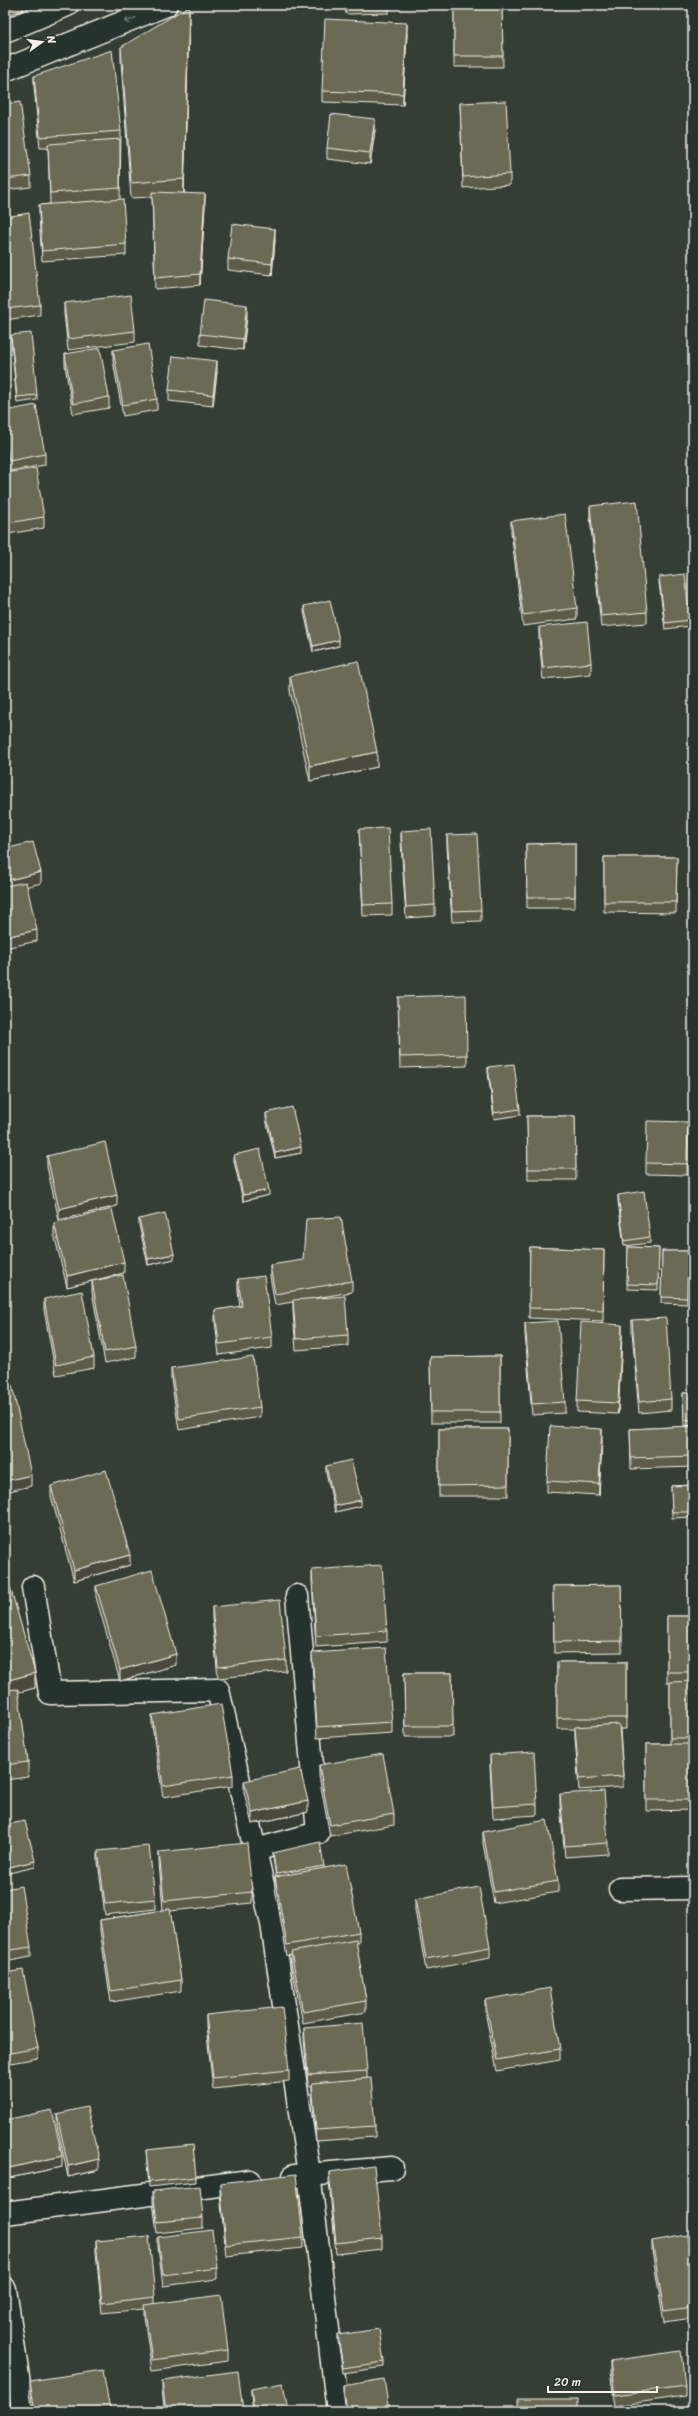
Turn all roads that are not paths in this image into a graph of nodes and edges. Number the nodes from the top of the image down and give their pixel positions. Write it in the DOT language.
graph roads {
  1 [pos="67,5"];
  2 [pos="166,5"];
  3 [pos="5,31"];
  4 [pos="5,70"];
  5 [pos="33,1587"];
  6 [pos="297,1596"];
  7 [pos="255,1850"];
  8 [pos="693,1888"];
  9 [pos="620,1889"];
  10 [pos="392,2168"];
  11 [pos="309,2174"];
  12 [pos="5,2213"];
  13 [pos="5,2289"];
  14 [pos="23,2411"];
  15 [pos="338,2411"];
  1 -- 3 [label="street"];
  2 -- 4 [label="street, one-way"];
  5 -- 7 [label="street"];
  6 -- 7 [label="street"];
  7 -- 11 [label="street"];
  8 -- 9 [label="street"];
  10 -- 11 [label="street"];
  11 -- 12 [label="street"];
  11 -- 15 [label="street"];
  13 -- 14 [label="street"];
}
